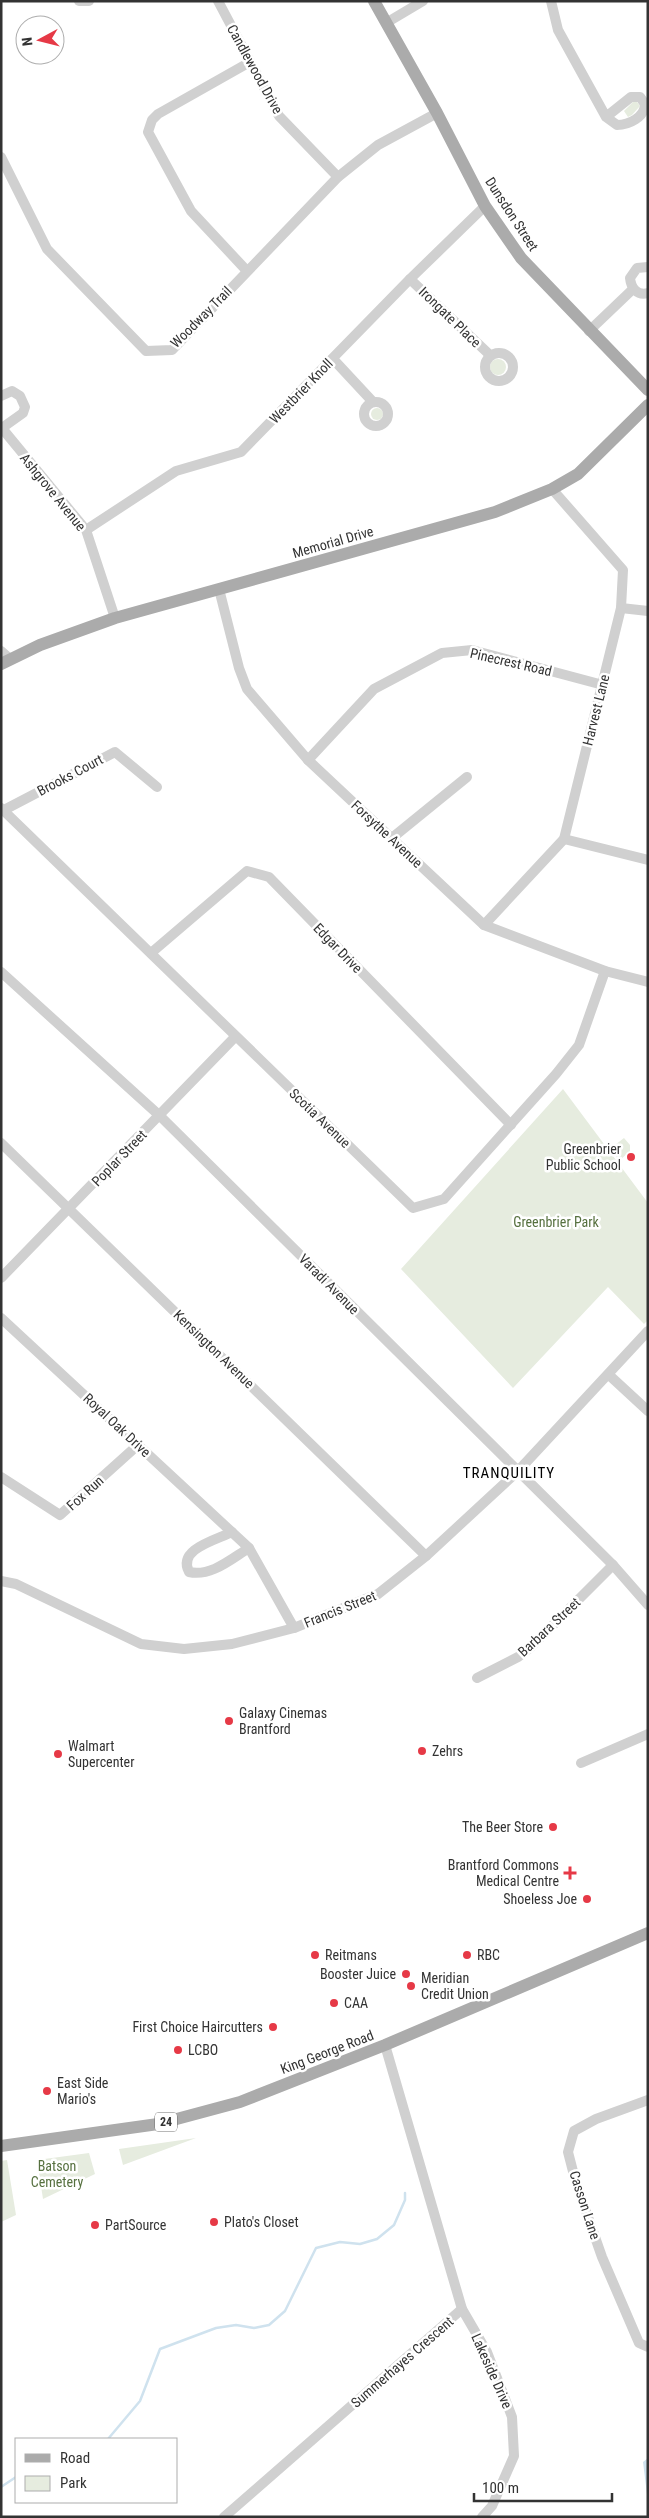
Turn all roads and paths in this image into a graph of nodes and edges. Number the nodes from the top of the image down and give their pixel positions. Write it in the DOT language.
graph roads {
  1 [pos="78,1"];
  2 [pos="89,1"];
  3 [pos="218,1"];
  4 [pos="374,1"];
  5 [pos="423,1"];
  6 [pos="551,1"];
  7 [pos="386,24"];
  8 [pos="250,62"];
  9 [pos="437,112"];
  10 [pos="606,117"];
  11 [pos="1,157"];
  12 [pos="338,177"];
  13 [pos="485,206"];
  14 [pos="648,267"];
  15 [pos="247,271"];
  16 [pos="410,279"];
  17 [pos="633,289"];
  18 [pos="648,293"];
  19 [pos="589,332"];
  20 [pos="490,356"];
  21 [pos="332,359"];
  22 [pos="648,390"];
  23 [pos="1,396"];
  24 [pos="373,402"];
  25 [pos="648,404"];
  26 [pos="2,428"];
  27 [pos="552,489"];
  28 [pos="86,530"];
  29 [pos="219,589"];
  30 [pos="622,608"];
  31 [pos="648,611"];
  32 [pos="115,618"];
  33 [pos="4,658"];
  34 [pos="602,685"];
  35 [pos="308,760"];
  36 [pos="467,777"];
  37 [pos="157,787"];
  38 [pos="3,809"];
  39 [pos="392,838"];
  40 [pos="564,839"];
  41 [pos="648,860"];
  42 [pos="484,925"];
  43 [pos="151,953"];
  44 [pos="605,971"];
  45 [pos="1,972"];
  46 [pos="648,982"];
  47 [pos="235,1037"];
  48 [pos="160,1116"];
  49 [pos="511,1125"];
  50 [pos="1,1142"];
  51 [pos="70,1208"];
  52 [pos="1,1278"];
  53 [pos="1,1318"];
  54 [pos="648,1331"];
  55 [pos="609,1375"];
  56 [pos="648,1410"];
  57 [pos="138,1444"];
  58 [pos="518,1471"];
  59 [pos="1,1477"];
  60 [pos="232,1532"];
  61 [pos="249,1548"];
  62 [pos="426,1556"];
  63 [pos="614,1564"];
  64 [pos="1,1581"];
  65 [pos="648,1605"];
  66 [pos="294,1628"];
  67 [pos="477,1678"];
  68 [pos="648,1734"];
  69 [pos="581,1763"];
  70 [pos="648,1933"];
  71 [pos="385,2046"];
  72 [pos="648,2100"];
  73 [pos="1,2146"];
  74 [pos="462,2309"];
  75 [pos="648,2347"];
  76 [pos="224,2517"];
  77 [pos="482,2517"];
  1 -- 2 [label="street"];
  3 -- 8 [label="street, Candlewood Drive"];
  4 -- 7 [label="main road, Dunsdon Street"];
  5 -- 7 [label="street"];
  6 -- 10 [label="street"];
  7 -- 9 [label="main road, Dunsdon Street"];
  8 -- 12 [label="street, Candlewood Drive"];
  8 -- 15 [label="street"];
  9 -- 12 [label="street, Woodway Trail"];
  9 -- 13 [label="main road, Dunsdon Street"];
  11 -- 15 [label="street, Woodway Trail"];
  12 -- 15 [label="street, Woodway Trail"];
  13 -- 16 [label="street, Westbrier Knoll"];
  13 -- 19 [label="main road, Dunsdon Street"];
  14 -- 17 [label="street"];
  16 -- 20 [label="street, Irongate Place"];
  16 -- 21 [label="street, Westbrier Knoll"];
  17 -- 18 [label="street"];
  17 -- 19 [label="street"];
  19 -- 22 [label="main road, Dunsdon Street"];
  21 -- 24 [label="street"];
  21 -- 28 [label="street, Westbrier Knoll"];
  23 -- 26 [label="street"];
  25 -- 27 [label="main road, Memorial Drive"];
  26 -- 28 [label="street, Ashgrove Avenue"];
  27 -- 29 [label="main road, Memorial Drive"];
  27 -- 30 [label="street, Harvest Lane"];
  28 -- 32 [label="street, Ashgrove Avenue"];
  29 -- 32 [label="main road, Memorial Drive"];
  29 -- 35 [label="street, Forsythe Avenue"];
  30 -- 31 [label="street"];
  30 -- 34 [label="street, Harvest Lane"];
  32 -- 33 [label="main road, Memorial Drive"];
  34 -- 35 [label="street, Pinecrest Road"];
  34 -- 40 [label="street, Harvest Lane"];
  35 -- 39 [label="street, Forsythe Avenue"];
  36 -- 39 [label="street"];
  37 -- 38 [label="street, Brooks Court"];
  38 -- 43 [label="street, Scotia Avenue"];
  39 -- 42 [label="street, Forsythe Avenue"];
  40 -- 41 [label="street"];
  40 -- 42 [label="street, Harvest Lane"];
  42 -- 44 [label="street, Forsythe Avenue"];
  43 -- 47 [label="street, Scotia Avenue"];
  43 -- 49 [label="street, Edgar Drive"];
  44 -- 46 [label="street, Forsythe Avenue"];
  44 -- 49 [label="street, Scotia Avenue"];
  45 -- 48 [label="street, Varadi Avenue"];
  47 -- 48 [label="street, Poplar Street"];
  47 -- 49 [label="street, Scotia Avenue"];
  48 -- 51 [label="street, Poplar Street"];
  48 -- 58 [label="street, Varadi Avenue"];
  50 -- 51 [label="street, Kensington Avenue"];
  51 -- 52 [label="street, Poplar Street"];
  51 -- 62 [label="street, Kensington Avenue"];
  53 -- 57 [label="street, Royal Oak Drive"];
  54 -- 55 [label="street, Francis Street"];
  55 -- 56 [label="street"];
  55 -- 58 [label="street, Francis Street"];
  57 -- 59 [label="street, Fox Run"];
  57 -- 60 [label="street, Royal Oak Drive"];
  58 -- 62 [label="street, Francis Street"];
  58 -- 63 [label="street, Varadi Avenue"];
  60 -- 61 [label="street, Royal Oak Drive"];
  60 -- 61 [label="street"];
  61 -- 66 [label="street, Royal Oak Drive"];
  62 -- 66 [label="street, Francis Street"];
  63 -- 65 [label="street, Varadi Avenue"];
  63 -- 67 [label="street, Barbara Street"];
  64 -- 66 [label="street, Francis Street"];
  68 -- 69 [label="street"];
  70 -- 71 [label="main road, King George Road / 24"];
  71 -- 73 [label="main road, King George Road / 24"];
  71 -- 74 [label="street, Summerhayes Crescent"];
  72 -- 75 [label="street, Casson Lane"];
  74 -- 76 [label="street, Summerhayes Crescent"];
  74 -- 77 [label="street, Lakeside Drive"];
}
